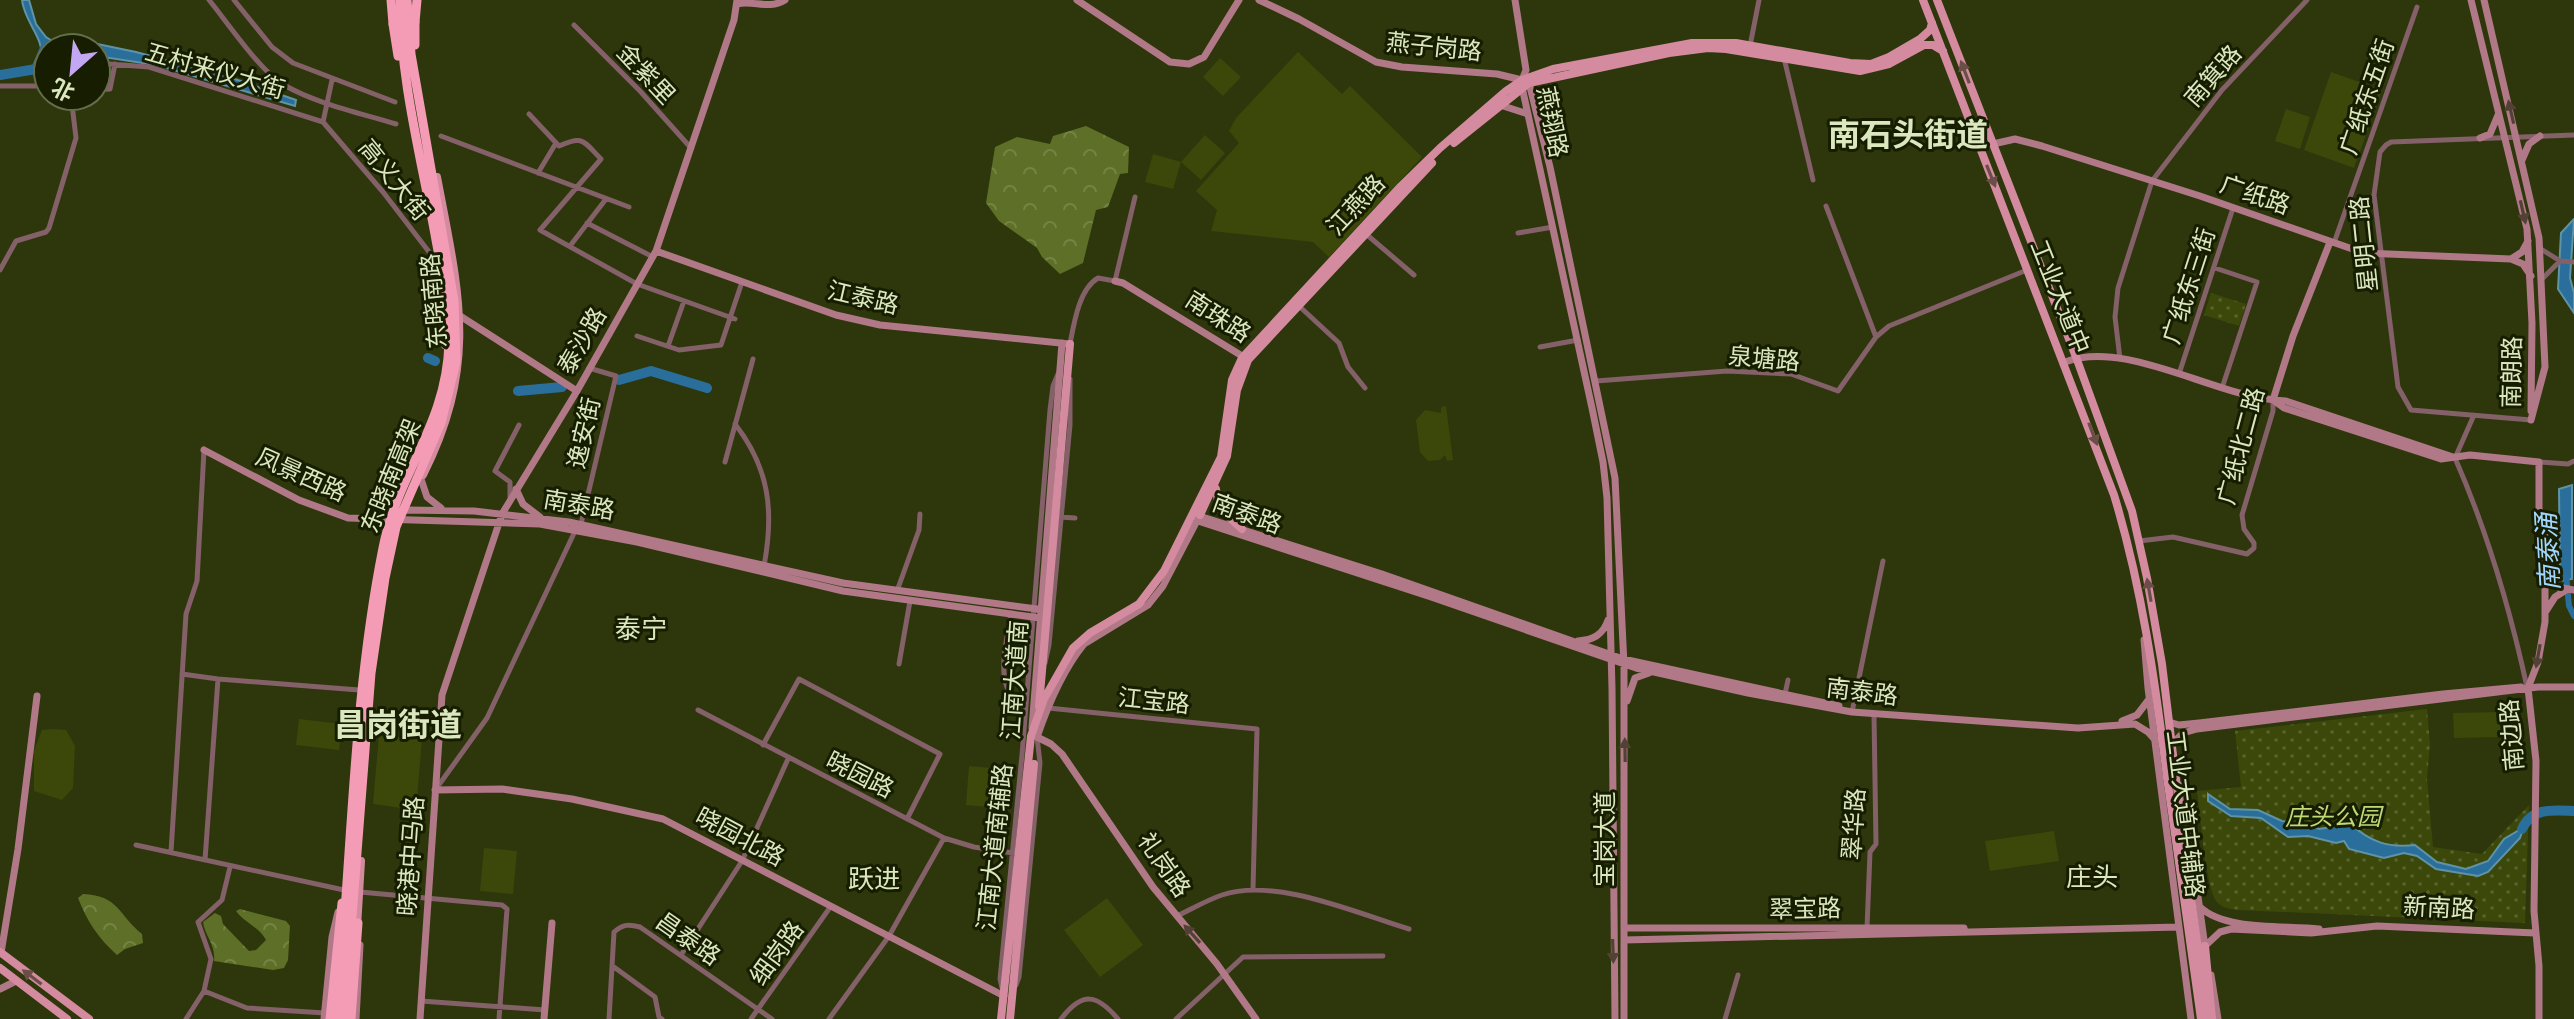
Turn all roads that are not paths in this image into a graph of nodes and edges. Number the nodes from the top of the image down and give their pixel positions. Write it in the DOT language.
graph roads {
  1 [pos="209,0"];
  2 [pos="234,0"];
  3 [pos="396,0"];
  4 [pos="412,0"];
  5 [pos="785,0"];
  6 [pos="1077,0"];
  7 [pos="1239,0"];
  8 [pos="1259,0"];
  9 [pos="1515,0"];
  10 [pos="1759,0"];
  11 [pos="1923,0"];
  12 [pos="1937,0"];
  13 [pos="2307,0"];
  14 [pos="2471,0"];
  15 [pos="2484,0"];
  16 [pos="737,2"];
  17 [pos="2417,7"];
  18 [pos="1932,23"];
  19 [pos="574,25"];
  20 [pos="1749,48"];
  21 [pos="1943,51"];
  22 [pos="1784,57"];
  23 [pos="112,64"];
  24 [pos="115,64"];
  25 [pos="112,79"];
  26 [pos="332,80"];
  27 [pos="1524,83"];
  28 [pos="2505,85"];
  29 [pos="0,86"];
  30 [pos="32,86"];
  31 [pos="2493,89"];
  32 [pos="326,101"];
  33 [pos="395,102"];
  34 [pos="1500,105"];
  35 [pos="73,112"];
  36 [pos="2499,113"];
  37 [pos="529,114"];
  38 [pos="1533,114"];
  39 [pos="323,122"];
  40 [pos="396,124"];
  41 [pos="2574,135"];
  42 [pos="441,136"];
  43 [pos="2540,136"];
  44 [pos="2505,137"];
  45 [pos="2516,137"];
  46 [pos="2480,138"];
  47 [pos="556,143"];
  48 [pos="1993,144"];
  49 [pos="691,149"];
  50 [pos="2522,162"];
  51 [pos="538,173"];
  52 [pos="1813,180"];
  53 [pos="2152,181"];
  54 [pos="2527,185"];
  55 [pos="576,187"];
  56 [pos="2518,188"];
  57 [pos="1135,197"];
  58 [pos="606,199"];
  59 [pos="1826,206"];
  60 [pos="629,207"];
  61 [pos="2233,208"];
  62 [pos="587,223"];
  63 [pos="1554,227"];
  64 [pos="1518,233"];
  65 [pos="1366,234"];
  66 [pos="2529,239"];
  67 [pos="2332,242"];
  68 [pos="570,246"];
  69 [pos="2540,248"];
  70 [pos="655,254"];
  71 [pos="2381,254"];
  72 [pos="2511,259"];
  73 [pos="436,261"];
  74 [pos="2557,262"];
  75 [pos="2574,262"];
  76 [pos="2215,268"];
  77 [pos="0,270"];
  78 [pos="2028,270"];
  79 [pos="1414,275"];
  80 [pos="2531,276"];
  81 [pos="2542,279"];
  82 [pos="1115,281"];
  83 [pos="742,282"];
  84 [pos="637,284"];
  85 [pos="441,295"];
  86 [pos="684,301"];
  87 [pos="1298,305"];
  88 [pos="460,316"];
  89 [pos="732,318"];
  90 [pos="637,336"];
  91 [pos="1876,337"];
  92 [pos="445,339"];
  93 [pos="1578,340"];
  94 [pos="1066,344"];
  95 [pos="668,346"];
  96 [pos="1540,347"];
  97 [pos="2076,357"];
  98 [pos="1245,358"];
  99 [pos="753,359"];
  100 [pos="2120,359"];
  101 [pos="2065,362"];
  102 [pos="589,368"];
  103 [pos="1064,369"];
  104 [pos="2179,375"];
  105 [pos="1596,381"];
  106 [pos="1365,388"];
  107 [pos="2222,388"];
  108 [pos="577,391"];
  109 [pos="2273,400"];
  110 [pos="1060,411"];
  111 [pos="2474,415"];
  112 [pos="2531,420"];
  113 [pos="735,424"];
  114 [pos="519,425"];
  115 [pos="204,450"];
  116 [pos="2455,458"];
  117 [pos="2574,461"];
  118 [pos="725,462"];
  119 [pos="2539,462"];
  120 [pos="421,479"];
  121 [pos="1216,486"];
  122 [pos="516,489"];
  123 [pos="509,501"];
  124 [pos="447,511"];
  125 [pos="405,514"];
  126 [pos="920,514"];
  127 [pos="387,517"];
  128 [pos="501,517"];
  129 [pos="1058,517"];
  130 [pos="1197,517"];
  131 [pos="542,518"];
  132 [pos="1075,518"];
  133 [pos="578,526"];
  134 [pos="1242,529"];
  135 [pos="1046,535"];
  136 [pos="2139,541"];
  137 [pos="1883,561"];
  138 [pos="763,569"];
  139 [pos="2545,572"];
  140 [pos="2570,590"];
  141 [pos="897,592"];
  142 [pos="910,601"];
  143 [pos="1012,610"];
  144 [pos="1039,613"];
  145 [pos="1610,614"];
  146 [pos="2143,614"];
  147 [pos="2545,614"];
  148 [pos="1621,629"];
  149 [pos="1610,630"];
  150 [pos="1576,642"];
  151 [pos="1611,658"];
  152 [pos="1624,662"];
  153 [pos="899,664"];
  154 [pos="1042,667"];
  155 [pos="1058,672"];
  156 [pos="1655,672"];
  157 [pos="182,674"];
  158 [pos="218,679"];
  159 [pos="1788,680"];
  160 [pos="2574,687"];
  161 [pos="1612,688"];
  162 [pos="1624,688"];
  163 [pos="2528,688"];
  164 [pos="359,690"];
  165 [pos="442,695"];
  166 [pos="1785,695"];
  167 [pos="37,696"];
  168 [pos="2150,698"];
  169 [pos="1047,708"];
  170 [pos="698,710"];
  171 [pos="1624,710"];
  172 [pos="1852,710"];
  173 [pos="1038,714"];
  174 [pos="1874,715"];
  175 [pos="1025,716"];
  176 [pos="2169,722"];
  177 [pos="1031,736"];
  178 [pos="2156,741"];
  179 [pos="2172,744"];
  180 [pos="763,745"];
  181 [pos="788,759"];
  182 [pos="2171,774"];
  183 [pos="435,790"];
  184 [pos="1026,814"];
  185 [pos="907,819"];
  186 [pos="944,838"];
  187 [pos="136,845"];
  188 [pos="171,852"];
  189 [pos="1013,853"];
  190 [pos="205,860"];
  191 [pos="1614,860"];
  192 [pos="742,861"];
  193 [pos="1626,861"];
  194 [pos="230,867"];
  195 [pos="1614,882"];
  196 [pos="1625,884"];
  197 [pos="1253,889"];
  198 [pos="1019,891"];
  199 [pos="360,892"];
  200 [pos="344,894"];
  201 [pos="428,897"];
  202 [pos="831,906"];
  203 [pos="2199,907"];
  204 [pos="1176,917"];
  205 [pos="358,923"];
  206 [pos="552,923"];
  207 [pos="2179,927"];
  208 [pos="1624,928"];
  209 [pos="1409,929"];
  210 [pos="1867,931"];
  211 [pos="2341,931"];
  212 [pos="2535,933"];
  213 [pos="889,936"];
  214 [pos="1624,940"];
  215 [pos="2205,946"];
  216 [pos="1,953"];
  217 [pos="681,955"];
  218 [pos="1383,956"];
  219 [pos="613,966"];
  220 [pos="0,968"];
  221 [pos="2185,968"];
  222 [pos="2209,970"];
  223 [pos="1224,973"];
  224 [pos="1738,975"];
  225 [pos="16,981"];
  226 [pos="0,989"];
  227 [pos="204,991"];
  228 [pos="1008,997"];
  229 [pos="421,1001"];
  230 [pos="500,1007"];
  231 [pos="757,1010"];
  232 [pos="544,1015"];
  233 [pos="330,1018"];
  234 [pos="67,1019"];
  235 [pos="89,1019"];
  236 [pos="186,1019"];
  237 [pos="349,1019"];
  238 [pos="420,1019"];
  239 [pos="499,1019"];
  240 [pos="609,1019"];
  241 [pos="662,1019"];
  242 [pos="751,1019"];
  243 [pos="772,1019"];
  244 [pos="829,1019"];
  245 [pos="1001,1019"];
  246 [pos="1010,1019"];
  247 [pos="1061,1019"];
  248 [pos="1118,1019"];
  249 [pos="1176,1019"];
  250 [pos="1256,1019"];
  251 [pos="1615,1019"];
  252 [pos="1624,1019"];
  253 [pos="1725,1019"];
  254 [pos="2191,1019"];
  255 [pos="2201,1019"];
  256 [pos="2210,1019"];
  257 [pos="2218,1019"];
  258 [pos="2539,1019"];
  1 -- 32 [label="street"];
  2 -- 26 [label="street"];
  3 -- 73 [label="main road, 东晓南路"];
  3 -- 233 [label="highway, 东晓南高架, bridge"];
  4 -- 88 [label="main road, 东晓南路"];
  4 -- 237 [label="highway, 东晓南高架, bridge"];
  5 -- 16 [label="street"];
  6 -- 7 [label="street"];
  8 -- 27 [label="street, 燕子岗路"];
  9 -- 27 [label="street, 燕翔路"];
  10 -- 20 [label="street"];
  11 -- 18 [label="main road, 工业大道中"];
  48 -- 12 [label="main road, one-way"];
  13 -- 53 [label="street, 南箕路"];
  14 -- 31 [label="street, 南朗路"];
  15 -- 28 [label="street, 南朗路"];
  16 -- 49 [label="street, 泰沙路"];
  17 -- 67 [label="street, 广纸东五街"];
  18 -- 20 [label="main road, 江燕路"];
  18 -- 21 [label="main road, 工业大道中"];
  19 -- 49 [label="street, 金紫里"];
  20 -- 22 [label="main road, 江燕路"];
  20 -- 27 [label="main road, 江燕路"];
  21 -- 22 [label="main road, 江燕路"];
  21 -- 78 [label="main road, 工业大道中, one-way"];
  22 -- 52 [label="street"];
  23 -- 24 [label="street, 五村来仪大街"];
  24 -- 25 [label="street"];
  24 -- 39 [label="street, 五村来仪大街"];
  26 -- 32 [label="street"];
  26 -- 33 [label="street"];
  27 -- 34 [label="main road, 江燕路"];
  27 -- 38 [label="street, 燕翔路"];
  27 -- 98 [label="main road, 江燕路"];
  28 -- 31 [label="street"];
  45 -- 28 [label="street, 南朗路, one-way"];
  29 -- 30 [label="street"];
  31 -- 36 [label="street, 南朗路"];
  32 -- 39 [label="street"];
  32 -- 40 [label="street"];
  34 -- 38 [label="street"];
  34 -- 65 [label="main road, 江燕路"];
  35 -- 77 [label="street"];
  36 -- 44 [label="street, 南朗路"];
  36 -- 46 [label="street"];
  37 -- 47 [label="street"];
  38 -- 63 [label="street, 燕翔路"];
  38 -- 105 [label="street, 燕翔路"];
  39 -- 73 [label="street, 高义大街"];
  41 -- 43 [label="street, 星明二路"];
  42 -- 51 [label="street"];
  43 -- 45 [label="street, 星明二路"];
  43 -- 50 [label="street"];
  44 -- 45 [label="street, 星明二路"];
  44 -- 46 [label="street, 星明二路"];
  44 -- 56 [label="street, 南朗路"];
  45 -- 50 [label="street, 南朗路"];
  46 -- 71 [label="street, 星明二路"];
  47 -- 51 [label="street"];
  47 -- 55 [label="street"];
  48 -- 53 [label="street, 广纸路"];
  48 -- 97 [label="main road"];
  49 -- 70 [label="street, 泰沙路"];
  50 -- 54 [label="street, 南朗路"];
  51 -- 55 [label="street"];
  53 -- 61 [label="street, 广纸路"];
  53 -- 100 [label="street, 南箕路"];
  54 -- 56 [label="street"];
  54 -- 69 [label="street, 南朗路"];
  55 -- 58 [label="street"];
  55 -- 68 [label="street"];
  56 -- 66 [label="street, 南朗路, one-way"];
  57 -- 82 [label="street"];
  58 -- 60 [label="street"];
  58 -- 62 [label="street"];
  59 -- 91 [label="street"];
  61 -- 67 [label="street, 广纸路"];
  61 -- 76 [label="street, 广纸东三街"];
  62 -- 68 [label="street"];
  62 -- 70 [label="street"];
  63 -- 64 [label="street"];
  63 -- 93 [label="street, 燕翔路"];
  65 -- 79 [label="street"];
  65 -- 87 [label="main road, 江燕路"];
  66 -- 72 [label="street"];
  66 -- 80 [label="street, 南朗路"];
  67 -- 71 [label="street, 广纸路"];
  67 -- 109 [label="street, 广纸北二路"];
  68 -- 84 [label="street"];
  69 -- 74 [label="street"];
  69 -- 81 [label="street, 南朗路"];
  70 -- 83 [label="street, 江泰路"];
  70 -- 84 [label="street, 泰沙路"];
  71 -- 72 [label="street, 广纸路"];
  71 -- 111 [label="street, 星明二路"];
  72 -- 80 [label="street"];
  73 -- 85 [label="main road, 东晓南路"];
  74 -- 75 [label="street"];
  74 -- 81 [label="street"];
  76 -- 104 [label="street, 广纸东三街"];
  76 -- 107 [label="street"];
  78 -- 91 [label="street, 泉塘路"];
  78 -- 101 [label="main road, 工业大道中"];
  80 -- 112 [label="street, 南朗路"];
  81 -- 112 [label="street, 南朗路"];
  82 -- 94 [label="street"];
  82 -- 98 [label="street, 南珠路"];
  83 -- 89 [label="street"];
  83 -- 94 [label="street, 江泰路"];
  84 -- 86 [label="street"];
  84 -- 102 [label="street, 泰沙路"];
  85 -- 88 [label="street"];
  85 -- 92 [label="main road, 东晓南路"];
  86 -- 89 [label="street"];
  86 -- 95 [label="street"];
  87 -- 98 [label="main road, 江燕路"];
  87 -- 106 [label="street"];
  88 -- 92 [label="street"];
  88 -- 108 [label="street"];
  88 -- 120 [label="main road, 东晓南路"];
  89 -- 95 [label="street"];
  90 -- 95 [label="street"];
  91 -- 105 [label="street, 泉塘路"];
  92 -- 127 [label="main road, 东晓南路"];
  93 -- 96 [label="street"];
  93 -- 145 [label="street, 燕翔路"];
  94 -- 103 [label="main road, 江南大道南"];
  97 -- 100 [label="street"];
  97 -- 101 [label="street"];
  97 -- 136 [label="main road"];
  98 -- 121 [label="main road, 江燕路"];
  98 -- 130 [label="main road, 江燕路"];
  99 -- 113 [label="street"];
  100 -- 104 [label="street"];
  101 -- 146 [label="main road, 工业大道中, one-way"];
  102 -- 108 [label="street, 泰沙路"];
  102 -- 133 [label="street, 逸安街"];
  103 -- 110 [label="main road, 江南大道南"];
  103 -- 110 [label="street"];
  104 -- 107 [label="street"];
  105 -- 148 [label="street, 燕翔路"];
  107 -- 109 [label="street"];
  108 -- 122 [label="street, 泰沙路"];
  109 -- 116 [label="street"];
  109 -- 136 [label="street, 广纸北二路"];
  110 -- 129 [label="main road, 江南大道南"];
  110 -- 135 [label="street, 江南大道南"];
  111 -- 112 [label="street"];
  111 -- 116 [label="street"];
  113 -- 118 [label="street"];
  113 -- 138 [label="street"];
  114 -- 123 [label="street"];
  115 -- 127 [label="street, 凤景西路"];
  115 -- 157 [label="street"];
  116 -- 119 [label="street"];
  116 -- 163 [label="street, 南边路"];
  117 -- 119 [label="street"];
  119 -- 139 [label="street"];
  120 -- 124 [label="street"];
  120 -- 125 [label="main road, 东晓南路"];
  121 -- 130 [label="main road, 江燕路"];
  121 -- 134 [label="main road"];
  122 -- 123 [label="street, 泰沙路"];
  122 -- 131 [label="street"];
  123 -- 128 [label="street, 泰沙路"];
  124 -- 125 [label="street, 南泰路"];
  124 -- 128 [label="street, 南泰路"];
  125 -- 127 [label="street, 南泰路"];
  125 -- 128 [label="street, 南泰路"];
  125 -- 199 [label="main road, 东晓南路"];
  126 -- 141 [label="street"];
  127 -- 164 [label="main road, 东晓南路"];
  128 -- 131 [label="street, 南泰路"];
  128 -- 133 [label="street, 南泰路"];
  128 -- 165 [label="street, 泰沙路"];
  129 -- 132 [label="street"];
  129 -- 135 [label="main road, 江南大道南"];
  129 -- 154 [label="street"];
  130 -- 134 [label="street, 南泰路"];
  130 -- 151 [label="street, 南泰路"];
  130 -- 155 [label="main road, 江燕路"];
  130 -- 169 [label="street, 江燕路"];
  131 -- 133 [label="street, 南泰路"];
  133 -- 138 [label="street, 南泰路"];
  133 -- 183 [label="street"];
  134 -- 150 [label="street, 南泰路"];
  135 -- 144 [label="main road, 江南大道南"];
  135 -- 144 [label="street, 江南大道南辅路"];
  176 -- 136 [label="main road, one-way"];
  137 -- 172 [label="street"];
  138 -- 141 [label="street, 南泰路"];
  138 -- 142 [label="street, 南泰路"];
  139 -- 140 [label="street"];
  139 -- 147 [label="street"];
  140 -- 147 [label="street"];
  141 -- 143 [label="street, 南泰路"];
  142 -- 143 [label="street, 南泰路"];
  142 -- 153 [label="street"];
  143 -- 144 [label="street, 南泰路"];
  143 -- 175 [label="street"];
  144 -- 154 [label="main road, 江南大道南"];
  144 -- 175 [label="street, 江南大道南辅路"];
  144 -- 177 [label="street, 江南大道南"];
  145 -- 149 [label="street, 燕翔路"];
  145 -- 150 [label="street"];
  146 -- 168 [label="street, 工业大道中辅路"];
  146 -- 182 [label="main road, 工业大道中"];
  147 -- 163 [label="street, one-way"];
  148 -- 149 [label="street"];
  148 -- 152 [label="street, 燕翔路"];
  149 -- 151 [label="street, 燕翔路"];
  150 -- 151 [label="street, 南泰路"];
  151 -- 152 [label="street, 南泰路"];
  151 -- 161 [label="street, 宝岗大道"];
  152 -- 156 [label="street, 南泰路"];
  152 -- 162 [label="street, 宝岗大道"];
  152 -- 166 [label="street, 南泰路"];
  154 -- 155 [label="main road"];
  154 -- 173 [label="main road, 江南大道南"];
  155 -- 173 [label="main road, 江燕路"];
  156 -- 171 [label="street"];
  156 -- 172 [label="street, 南泰路"];
  157 -- 158 [label="street"];
  157 -- 188 [label="street"];
  158 -- 164 [label="street"];
  158 -- 190 [label="street"];
  159 -- 166 [label="street"];
  160 -- 163 [label="street"];
  161 -- 162 [label="street"];
  161 -- 191 [label="street, 宝岗大道"];
  162 -- 171 [label="street, 宝岗大道"];
  163 -- 176 [label="street"];
  163 -- 179 [label="street"];
  163 -- 212 [label="street, 南边路"];
  164 -- 200 [label="main road, 东晓南路"];
  165 -- 183 [label="street, 晓港中马路"];
  166 -- 172 [label="street, 南泰路"];
  167 -- 216 [label="street"];
  168 -- 172 [label="street, 南泰路"];
  168 -- 178 [label="street, 工业大道中辅路"];
  169 -- 177 [label="street, 江燕路"];
  169 -- 197 [label="street, 江宝路"];
  170 -- 180 [label="street, 晓园路"];
  193 -- 171 [label="street, 宝岗大道, one-way"];
  172 -- 174 [label="street, 南泰路"];
  173 -- 177 [label="main road, 江燕路"];
  174 -- 178 [label="street, 南泰路"];
  174 -- 210 [label="street, 翠华路"];
  175 -- 177 [label="street, 江南大道南辅路"];
  176 -- 179 [label="main road"];
  177 -- 184 [label="main road, 江南大道南"];
  177 -- 204 [label="street, 礼岗路"];
  178 -- 207 [label="street, 工业大道中辅路"];
  179 -- 182 [label="main road"];
  180 -- 181 [label="street, 晓园路"];
  180 -- 185 [label="street"];
  181 -- 185 [label="street, 晓园路"];
  181 -- 192 [label="street"];
  182 -- 203 [label="street, 工业大道中辅路"];
  182 -- 255 [label="main road, bridge"];
  182 -- 256 [label="main road, bridge"];
  183 -- 192 [label="street, 晓园北路"];
  183 -- 201 [label="street, 晓港中马路"];
  184 -- 189 [label="street, 江南大道南辅路"];
  184 -- 198 [label="main road, 江南大道南"];
  185 -- 186 [label="street, 晓园路"];
  186 -- 189 [label="street, 晓园路"];
  186 -- 213 [label="street"];
  187 -- 188 [label="street"];
  188 -- 190 [label="street"];
  189 -- 198 [label="street, 江南大道南辅路"];
  190 -- 194 [label="street"];
  191 -- 193 [label="street"];
  191 -- 195 [label="street, 宝岗大道"];
  192 -- 202 [label="street, 晓园北路"];
  192 -- 217 [label="street"];
  193 -- 196 [label="street, 宝岗大道"];
  194 -- 200 [label="street"];
  194 -- 227 [label="street"];
  195 -- 196 [label="street"];
  195 -- 251 [label="street, 宝岗大道, one-way"];
  196 -- 208 [label="street, 宝岗大道"];
  197 -- 204 [label="street"];
  197 -- 209 [label="street"];
  198 -- 228 [label="main road, 江南大道南"];
  198 -- 228 [label="street, 江南大道南辅路"];
  199 -- 201 [label="street"];
  199 -- 205 [label="main road, 东晓南路"];
  200 -- 233 [label="highway, bridge"];
  200 -- 233 [label="main road, 东晓南路"];
  201 -- 229 [label="street, 晓港中马路"];
  201 -- 230 [label="street"];
  202 -- 213 [label="street, 晓园北路"];
  202 -- 231 [label="street, 细岗路"];
  203 -- 211 [label="street, 新南路"];
  203 -- 215 [label="street, 工业大道中辅路"];
  223 -- 204 [label="street, 礼岗路, one-way"];
  205 -- 237 [label="main road, 东晓南路"];
  205 -- 237 [label="highway"];
  206 -- 232 [label="street"];
  207 -- 210 [label="street, 翠宝路"];
  207 -- 221 [label="street, 工业大道中辅路"];
  208 -- 210 [label="street, 翠宝路"];
  208 -- 214 [label="street, 宝岗大道"];
  210 -- 214 [label="street, 翠宝路"];
  211 -- 212 [label="street, 新南路"];
  211 -- 215 [label="street, 新南路"];
  212 -- 258 [label="street, 南边路"];
  213 -- 228 [label="street, 晓园北路"];
  213 -- 244 [label="street"];
  214 -- 252 [label="street, 宝岗大道"];
  215 -- 222 [label="main road"];
  235 -- 216 [label="main road, one-way"];
  217 -- 219 [label="street, 昌泰路"];
  217 -- 231 [label="street, 昌泰路"];
  218 -- 223 [label="street"];
  219 -- 240 [label="street, 昌泰路"];
  219 -- 241 [label="street"];
  220 -- 225 [label="main road"];
  221 -- 222 [label="street"];
  221 -- 254 [label="street, 工业大道中辅路"];
  222 -- 256 [label="main road"];
  222 -- 257 [label="street"];
  223 -- 249 [label="street"];
  223 -- 250 [label="street, 礼岗路"];
  224 -- 253 [label="street"];
  225 -- 226 [label="street"];
  225 -- 234 [label="main road"];
  227 -- 233 [label="street"];
  227 -- 236 [label="street"];
  228 -- 245 [label="main road, 江南大道南"];
  228 -- 246 [label="main road, 江南大道南"];
  229 -- 230 [label="street"];
  229 -- 238 [label="street, 晓港中马路"];
  230 -- 232 [label="street"];
  230 -- 239 [label="street"];
  231 -- 242 [label="street, 细岗路"];
  231 -- 243 [label="street, 昌泰路"];
  247 -- 248 [label="street"];
}
